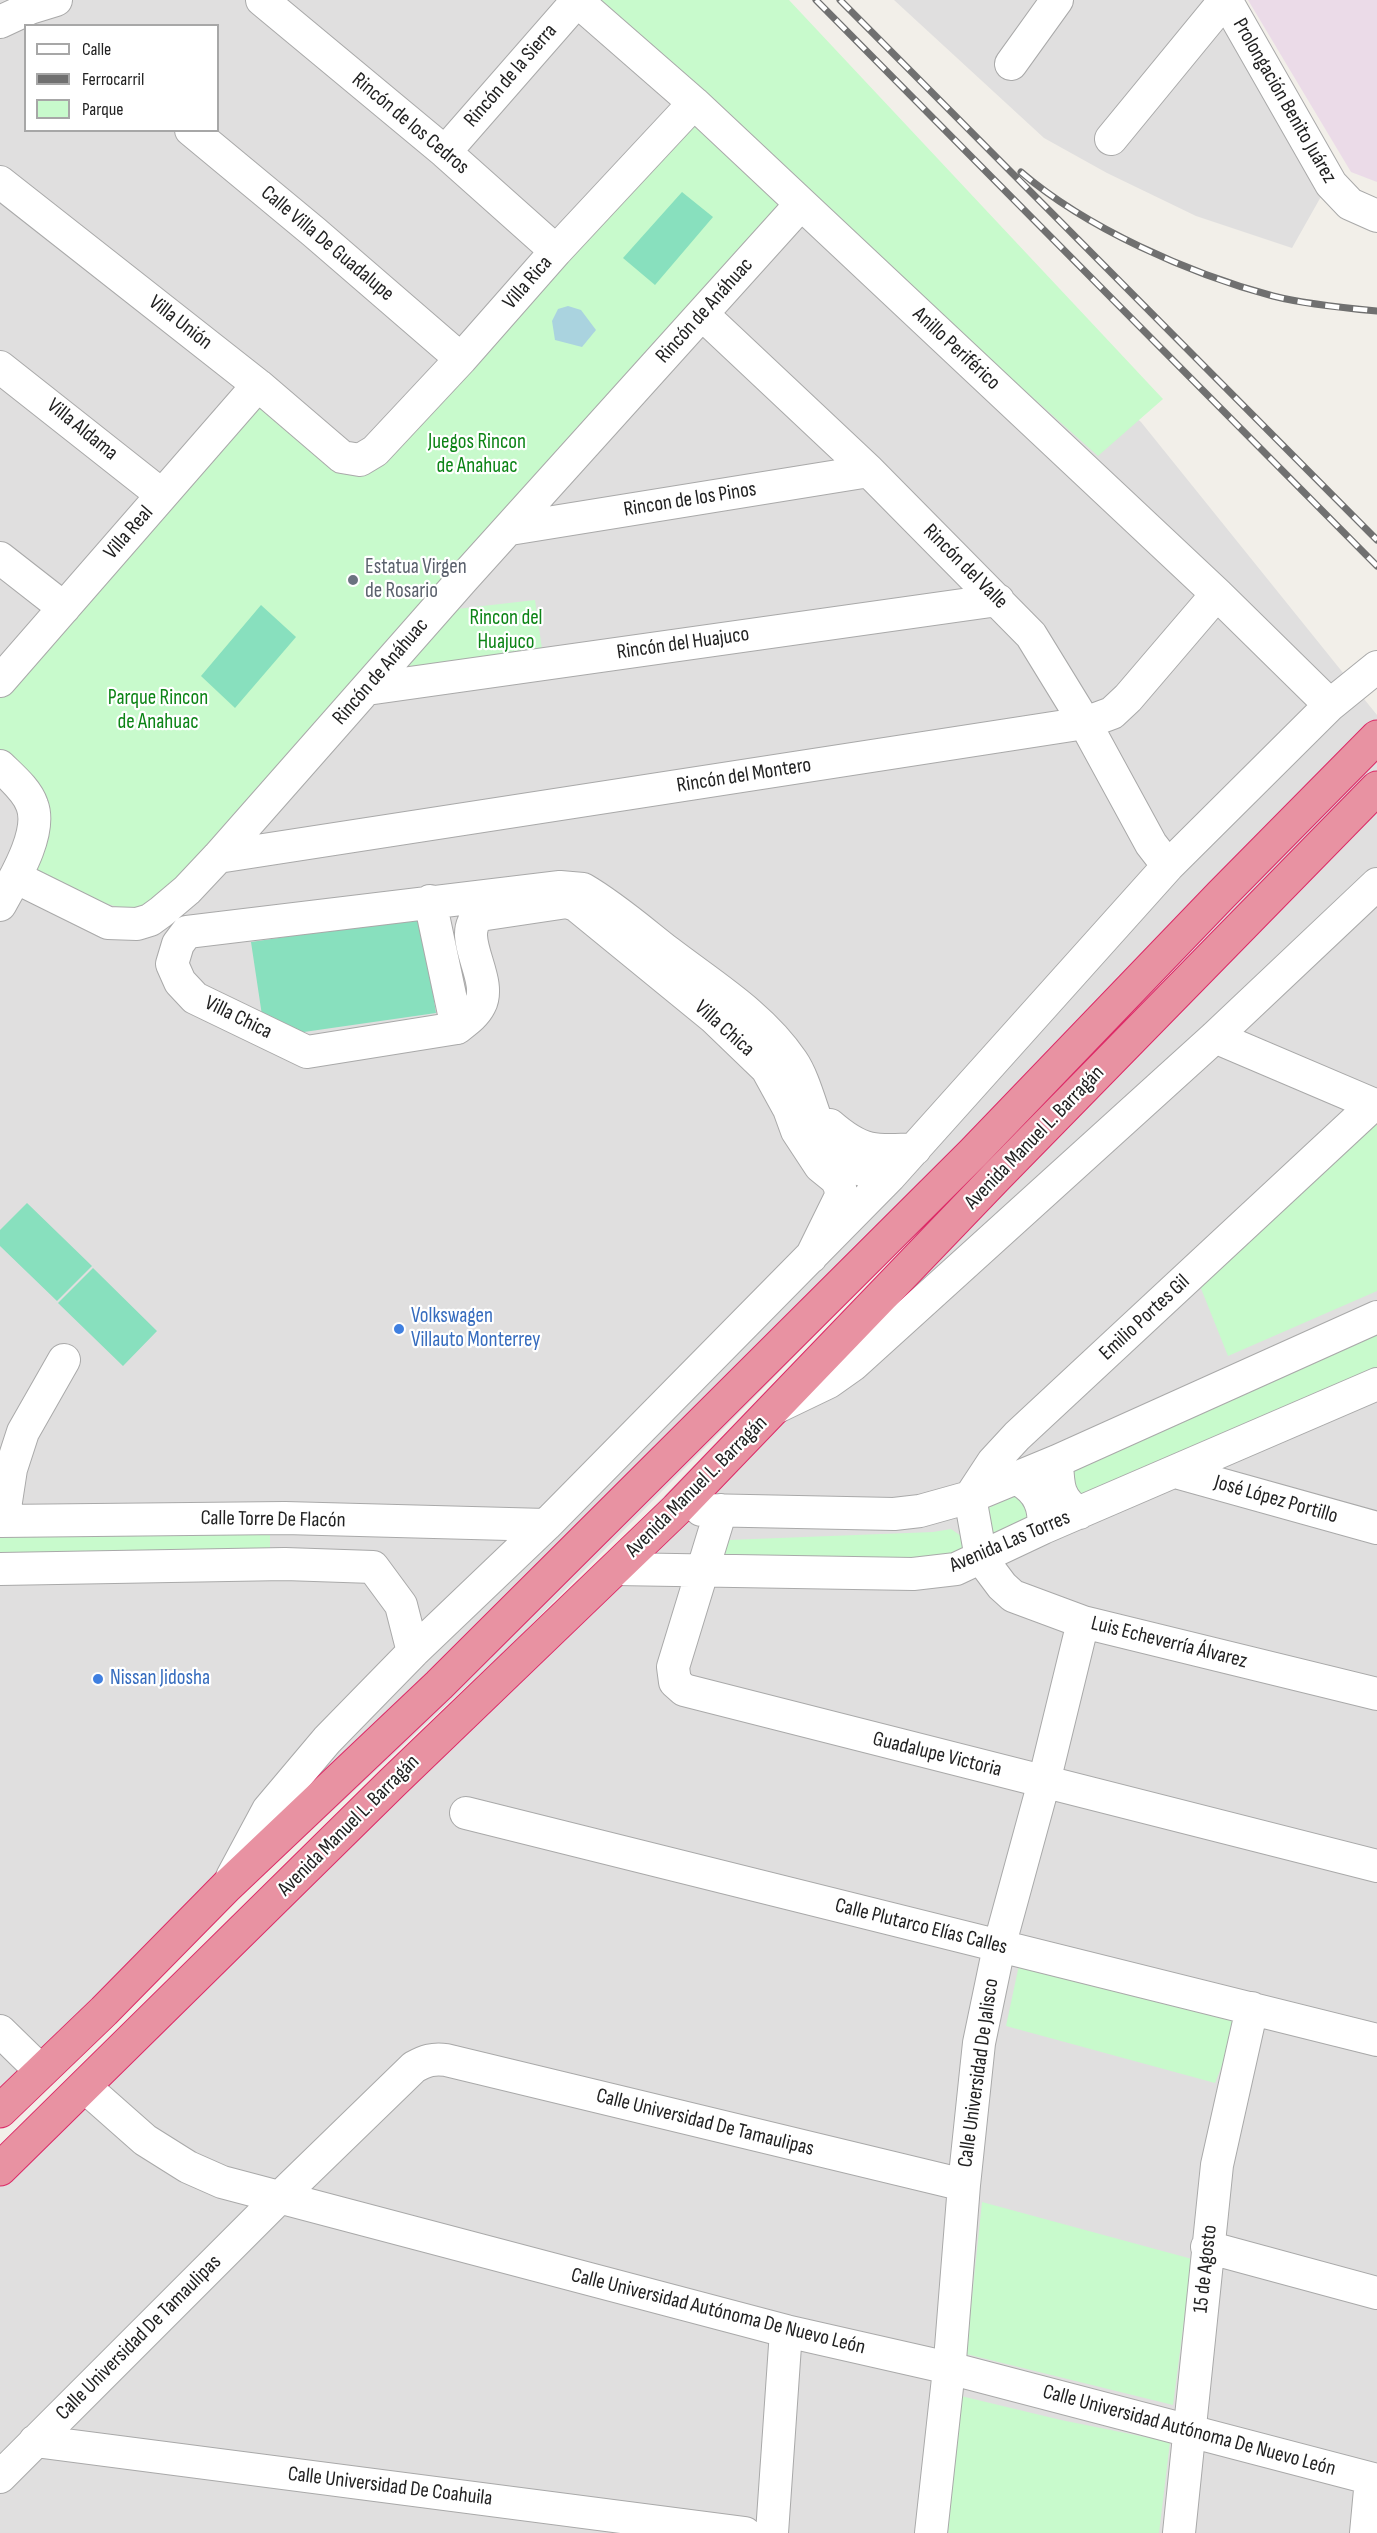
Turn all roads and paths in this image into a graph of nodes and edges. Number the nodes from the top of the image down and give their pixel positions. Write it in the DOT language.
graph roads {
  1 [pos="261,0"];
  2 [pos="577,0"];
  3 [pos="1057,0"];
  4 [pos="1225,0"];
  5 [pos="46,11"];
  6 [pos="0,22"];
  7 [pos="1011,64"];
  8 [pos="694,103"];
  9 [pos="193,132"];
  10 [pos="1111,139"];
  11 [pos="445,152"];
  12 [pos="0,182"];
  13 [pos="801,204"];
  14 [pos="1377,216"];
  15 [pos="556,251"];
  16 [pos="702,314"];
  17 [pos="461,359"];
  18 [pos="0,367"];
  19 [pos="258,385"];
  20 [pos="360,460"];
  21 [pos="869,471"];
  22 [pos="162,495"];
  23 [pos="510,528"];
  24 [pos="0,558"];
  25 [pos="1217,594"];
  26 [pos="998,600"];
  27 [pos="64,608"];
  28 [pos="1377,667"];
  29 [pos="0,681"];
  30 [pos="367,689"];
  31 [pos="1377,692"];
  32 [pos="1338,698"];
  33 [pos="1085,723"];
  34 [pos="1377,737"];
  35 [pos="0,766"];
  36 [pos="1377,788"];
  37 [pos="218,857"];
  38 [pos="1168,866"];
  39 [pos="15,877"];
  40 [pos="1377,884"];
  41 [pos="576,896"];
  42 [pos="430,901"];
  43 [pos="0,905"];
  44 [pos="457,1028"];
  45 [pos="1215,1037"];
  46 [pos="755,1039"];
  47 [pos="1376,1105"];
  48 [pos="814,1108"];
  49 [pos="915,1149"];
  50 [pos="891,1176"];
  51 [pos="811,1257"];
  52 [pos="1377,1317"];
  53 [pos="64,1360"];
  54 [pos="1377,1383"];
  55 [pos="776,1407"];
  56 [pos="1057,1461"];
  57 [pos="1176,1472"];
  58 [pos="1016,1478"];
  59 [pos="970,1497"];
  60 [pos="677,1509"];
  61 [pos="721,1510"];
  62 [pos="1079,1513"];
  63 [pos="285,1518"];
  64 [pos="2,1521"];
  65 [pos="380,1522"];
  66 [pos="546,1525"];
  67 [pos="1043,1528"];
  68 [pos="1377,1528"];
  69 [pos="981,1558"];
  70 [pos="285,1564"];
  71 [pos="373,1567"];
  72 [pos="0,1569"];
  73 [pos="616,1569"];
  74 [pos="704,1570"];
  75 [pos="1083,1622"];
  76 [pos="413,1652"];
  77 [pos="1377,1694"];
  78 [pos="1044,1782"];
  79 [pos="466,1813"];
  80 [pos="1377,1866"];
  81 [pos="227,1886"];
  82 [pos="999,1947"];
  83 [pos="1252,2008"];
  84 [pos="0,2031"];
  85 [pos="1377,2040"];
  86 [pos="41,2071"];
  87 [pos="85,2087"];
  88 [pos="0,2111"];
  89 [pos="0,2169"];
  90 [pos="964,2185"];
  91 [pos="278,2199"];
  92 [pos="1207,2247"];
  93 [pos="1377,2293"];
  94 [pos="786,2331"];
  95 [pos="949,2368"];
  96 [pos="1190,2431"];
  97 [pos="35,2441"];
  98 [pos="0,2477"];
  99 [pos="1374,2480"];
  100 [pos="745,2533"];
  101 [pos="772,2533"];
  102 [pos="931,2533"];
  103 [pos="1179,2533"];
  104 [pos="1366,2533"];
  1 -- 11 [label="street, Rincón de los Cedros"];
  2 -- 8 [label="street, Anillo Periférico"];
  2 -- 11 [label="street, Rincón de la Sierra"];
  3 -- 7 [label="street"];
  4 -- 10 [label="street"];
  4 -- 14 [label="street, Prolongación Benito Juárez"];
  5 -- 6 [label="street"];
  8 -- 13 [label="street, Anillo Periférico"];
  8 -- 15 [label="street, Villa Rica"];
  9 -- 17 [label="street, Calle Villa De Guadalupe"];
  11 -- 15 [label="street, Rincón de los Cedros"];
  12 -- 19 [label="street, Villa Unión"];
  13 -- 16 [label="street, Rincón de Anáhuac"];
  13 -- 25 [label="street, Anillo Periférico"];
  15 -- 17 [label="street, Villa Rica"];
  16 -- 21 [label="street, Rincón del Valle"];
  16 -- 23 [label="street, Rincón de Anáhuac"];
  17 -- 20 [label="street, Villa Rica"];
  18 -- 22 [label="street, Villa Aldama"];
  19 -- 20 [label="street, Villa Unión"];
  19 -- 22 [label="street, Villa Real"];
  21 -- 23 [label="street, Rincon de los Pinos"];
  21 -- 26 [label="street, Rincón del Valle"];
  22 -- 27 [label="street, Villa Real"];
  23 -- 30 [label="street, Rincón de Anáhuac"];
  24 -- 27 [label="street"];
  25 -- 32 [label="street, Anillo Periférico"];
  25 -- 33 [label="street, Rincón del Montero"];
  26 -- 30 [label="street, Rincón del Huajuco"];
  26 -- 33 [label="street, Rincón del Valle"];
  27 -- 29 [label="street, Villa Real"];
  28 -- 32 [label="street"];
  30 -- 37 [label="street, Rincón de Anáhuac"];
  31 -- 32 [label="street"];
  32 -- 38 [label="street"];
  33 -- 37 [label="street, Rincón del Montero"];
  33 -- 38 [label="street, Rincón del Valle"];
  34 -- 81 [label="highway, Avenida Manuel L. Barragán"];
  35 -- 39 [label="street"];
  36 -- 55 [label="highway, Avenida Manuel L. Barragán"];
  37 -- 39 [label="street, Rincón de Anáhuac"];
  38 -- 49 [label="street"];
  39 -- 43 [label="street"];
  40 -- 45 [label="street"];
  41 -- 42 [label="street, Villa Chica"];
  41 -- 44 [label="street, Villa Chica"];
  41 -- 46 [label="street, Villa Chica"];
  42 -- 44 [label="street"];
  42 -- 44 [label="street, Villa Chica"];
  45 -- 47 [label="street"];
  45 -- 55 [label="street"];
  46 -- 48 [label="street, Villa Chica"];
  46 -- 51 [label="street, Villa Chica"];
  47 -- 59 [label="street, Emilio Portes Gil"];
  48 -- 49 [label="street"];
  48 -- 50 [label="street, Villa Chica"];
  49 -- 50 [label="street"];
  50 -- 51 [label="street"];
  51 -- 66 [label="street"];
  52 -- 56 [label="street"];
  53 -- 64 [label="street"];
  54 -- 57 [label="street, Avenida Las Torres"];
  55 -- 60 [label="highway, Avenida Manuel L. Barragán"];
  56 -- 58 [label="street"];
  56 -- 62 [label="street"];
  57 -- 62 [label="street, Avenida Las Torres"];
  57 -- 68 [label="street, José López Portillo"];
  58 -- 59 [label="street"];
  58 -- 67 [label="street"];
  59 -- 61 [label="street"];
  59 -- 69 [label="street"];
  60 -- 61 [label="street"];
  60 -- 73 [label="highway, Avenida Manuel L. Barragán"];
  61 -- 74 [label="street, Guadalupe Victoria"];
  62 -- 67 [label="street, Avenida Las Torres"];
  63 -- 64 [label="street, Calle Torre De Flacón"];
  63 -- 65 [label="street, Calle Torre De Flacón"];
  63 -- 70 [label="street"];
  65 -- 66 [label="street, Calle Torre De Flacón"];
  65 -- 71 [label="street"];
  66 -- 76 [label="street"];
  67 -- 69 [label="street, Avenida Las Torres"];
  69 -- 74 [label="street, Avenida Las Torres"];
  69 -- 75 [label="street, Luis Echeverría Álvarez"];
  70 -- 71 [label="street, Calle Torre De Flacón"];
  70 -- 72 [label="street, Calle Torre De Flacón"];
  71 -- 76 [label="street"];
  73 -- 74 [label="street, Avenida Las Torres"];
  73 -- 87 [label="highway, Avenida Manuel L. Barragán"];
  74 -- 78 [label="street, Guadalupe Victoria"];
  75 -- 77 [label="street, Luis Echeverría Álvarez"];
  75 -- 78 [label="street, Calle Universidad De Jalisco"];
  76 -- 81 [label="street"];
  78 -- 80 [label="street, Guadalupe Victoria"];
  78 -- 82 [label="street, Calle Universidad De Jalisco"];
  79 -- 82 [label="street, Calle Plutarco Elías Calles"];
  81 -- 86 [label="highway, Avenida Manuel L. Barragán"];
  82 -- 83 [label="street, Calle Plutarco Elías Calles"];
  82 -- 90 [label="street, Calle Universidad De Jalisco"];
  83 -- 85 [label="street, Calle Plutarco Elías Calles"];
  83 -- 92 [label="street, 15 de Agosto"];
  84 -- 86 [label="street"];
  86 -- 88 [label="highway, Avenida Manuel L. Barragán"];
  87 -- 89 [label="highway, Avenida Manuel L. Barragán"];
  87 -- 91 [label="street, Calle Universidad Autónoma De Nuevo León"];
  90 -- 91 [label="street, Calle Universidad De Tamaulipas"];
  90 -- 95 [label="street, Calle Universidad De Jalisco"];
  91 -- 94 [label="street, Calle Universidad Autónoma De Nuevo León"];
  91 -- 97 [label="street, Calle Universidad De Tamaulipas"];
  92 -- 93 [label="street"];
  92 -- 96 [label="street, 15 de Agosto"];
  94 -- 95 [label="street, Calle Universidad Autónoma De Nuevo León"];
  94 -- 101 [label="street"];
  95 -- 96 [label="street, Calle Universidad Autónoma De Nuevo León"];
  95 -- 102 [label="street, Calle Universidad De Jalisco"];
  96 -- 99 [label="street, Calle Universidad Autónoma De Nuevo León"];
  96 -- 103 [label="street, 15 de Agosto"];
  97 -- 98 [label="street, Calle Universidad De Tamaulipas"];
  97 -- 100 [label="street, Calle Universidad De Coahuila"];
  99 -- 104 [label="street"];
}
